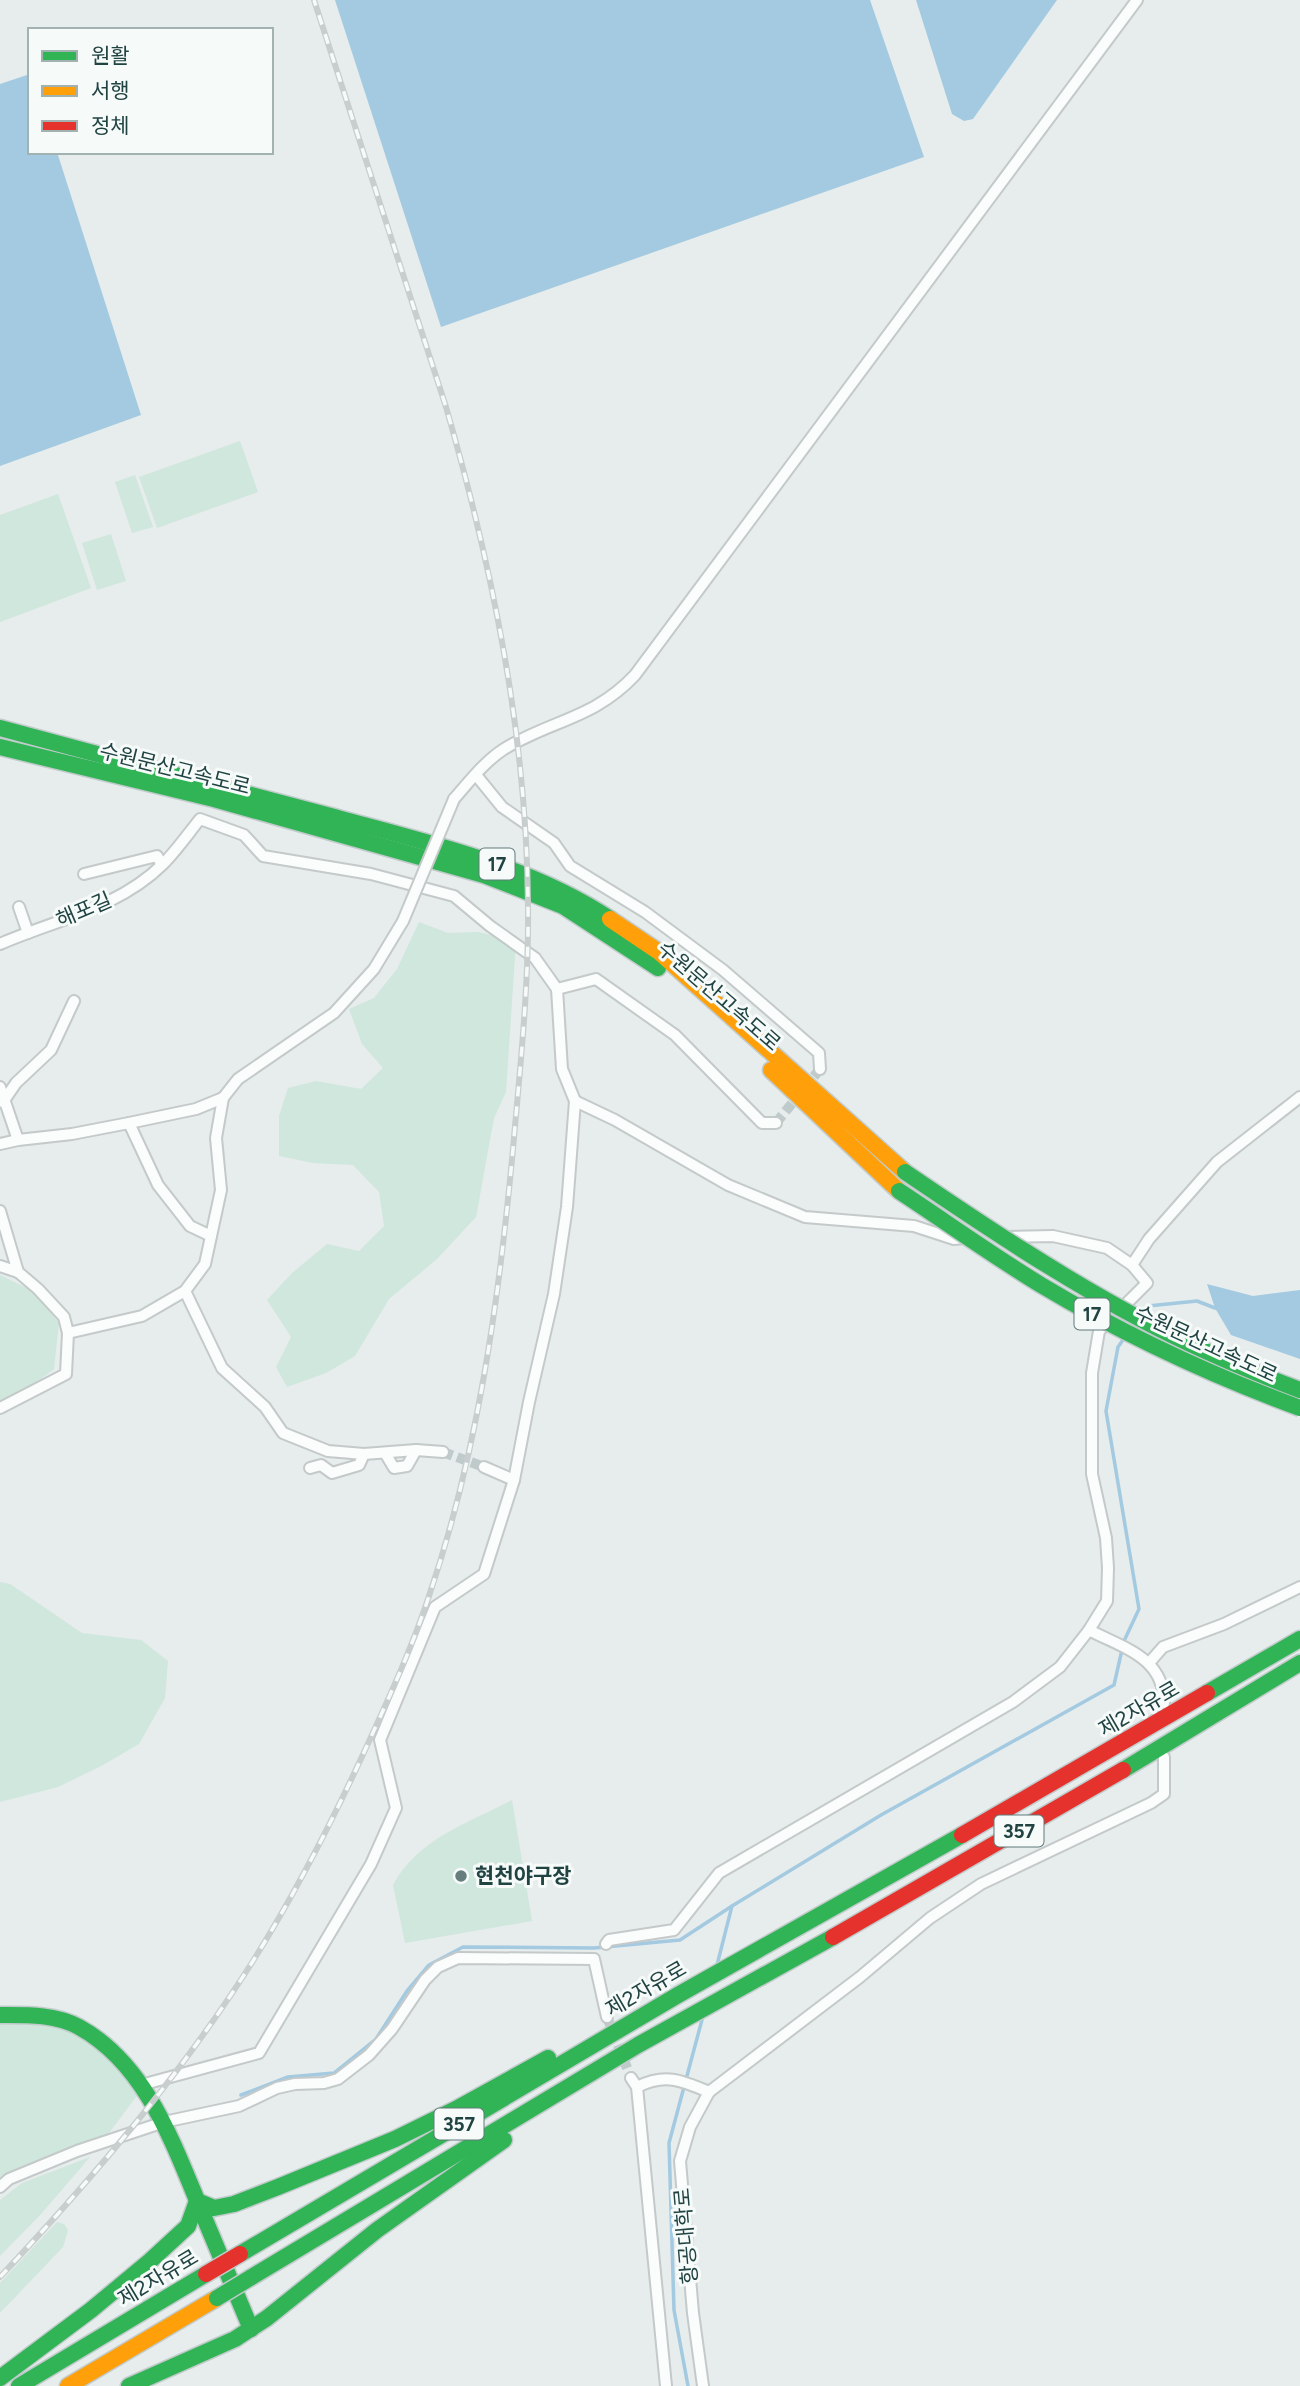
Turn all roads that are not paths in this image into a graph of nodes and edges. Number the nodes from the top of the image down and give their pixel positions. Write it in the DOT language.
graph roads {
  1 [pos="1137,0"];
  2 [pos="0,729"];
  3 [pos="0,747"];
  4 [pos="476,775"];
  5 [pos="162,865"];
  6 [pos="85,874"];
  7 [pos="19,907"];
  8 [pos="28,933"];
  9 [pos="0,944"];
  10 [pos="557,989"];
  11 [pos="74,1001"];
  12 [pos="820,1069"];
  13 [pos="0,1087"];
  14 [pos="1300,1097"];
  15 [pos="223,1098"];
  16 [pos="575,1101"];
  17 [pos="2,1104"];
  18 [pos="130,1123"];
  19 [pos="776,1123"];
  20 [pos="18,1140"];
  21 [pos="0,1144"];
  22 [pos="0,1211"];
  23 [pos="211,1236"];
  24 [pos="1132,1265"];
  25 [pos="0,1266"];
  26 [pos="18,1272"];
  27 [pos="184,1291"];
  28 [pos="68,1333"];
  29 [pos="1300,1390"];
  30 [pos="0,1408"];
  31 [pos="1300,1408"];
  32 [pos="443,1452"];
  33 [pos="364,1454"];
  34 [pos="484,1467"];
  35 [pos="310,1468"];
  36 [pos="514,1480"];
  37 [pos="1300,1587"];
  38 [pos="1089,1630"];
  39 [pos="1300,1639"];
  40 [pos="1149,1662"];
  41 [pos="1300,1663"];
  42 [pos="1164,1703"];
  43 [pos="1164,1757"];
  44 [pos="606,1944"];
  45 [pos="0,2015"];
  46 [pos="607,2017"];
  47 [pos="630,2023"];
  48 [pos="638,2045"];
  49 [pos="141,2085"];
  50 [pos="709,2092"];
  51 [pos="164,2122"];
  52 [pos="0,2187"];
  53 [pos="197,2201"];
  54 [pos="251,2329"];
  55 [pos="0,2378"];
  56 [pos="19,2386"];
  57 [pos="68,2386"];
  58 [pos="129,2386"];
  59 [pos="666,2386"];
  60 [pos="703,2386"];
  1 -- 4 [label="street"];
  2 -- 29 [label="highway, 수원문산고속도로 / 17, bridge"];
  3 -- 31 [label="highway, 수원문산고속도로 / 17, bridge"];
  4 -- 12 [label="street"];
  4 -- 15 [label="street, bridge"];
  5 -- 6 [label="street, 해포길"];
  5 -- 8 [label="street, 해포길"];
  5 -- 10 [label="street, 해포길"];
  7 -- 8 [label="street"];
  8 -- 9 [label="street, 해포길"];
  10 -- 16 [label="street"];
  10 -- 19 [label="street"];
  11 -- 17 [label="street"];
  13 -- 17 [label="street"];
  14 -- 24 [label="street"];
  15 -- 18 [label="street"];
  15 -- 23 [label="street"];
  16 -- 24 [label="street"];
  16 -- 36 [label="street"];
  17 -- 20 [label="street"];
  18 -- 20 [label="street"];
  18 -- 23 [label="street"];
  20 -- 21 [label="street"];
  22 -- 26 [label="street"];
  23 -- 27 [label="street"];
  24 -- 38 [label="street"];
  25 -- 26 [label="street"];
  26 -- 28 [label="street"];
  27 -- 28 [label="street"];
  27 -- 33 [label="street"];
  28 -- 30 [label="street"];
  32 -- 33 [label="street"];
  33 -- 35 [label="street"];
  34 -- 36 [label="street"];
  36 -- 49 [label="street"];
  37 -- 40 [label="street"];
  38 -- 40 [label="street"];
  38 -- 44 [label="street"];
  39 -- 47 [label="highway, 제2자유로 / 357"];
  40 -- 42 [label="street"];
  41 -- 48 [label="highway, 제2자유로 / 357"];
  43 -- 50 [label="street"];
  45 -- 49 [label="highway"];
  46 -- 51 [label="street"];
  47 -- 53 [label="highway"];
  47 -- 56 [label="highway, 제2자유로 / 357, bridge"];
  48 -- 54 [label="highway"];
  48 -- 57 [label="highway, 제2자유로 / 357, bridge"];
  49 -- 51 [label="highway"];
  50 -- 59 [label="street, 항공대학로"];
  50 -- 60 [label="street, 항공대학로"];
  51 -- 52 [label="street"];
  51 -- 53 [label="highway"];
  53 -- 54 [label="highway"];
  53 -- 55 [label="highway"];
  54 -- 58 [label="highway"];
}
